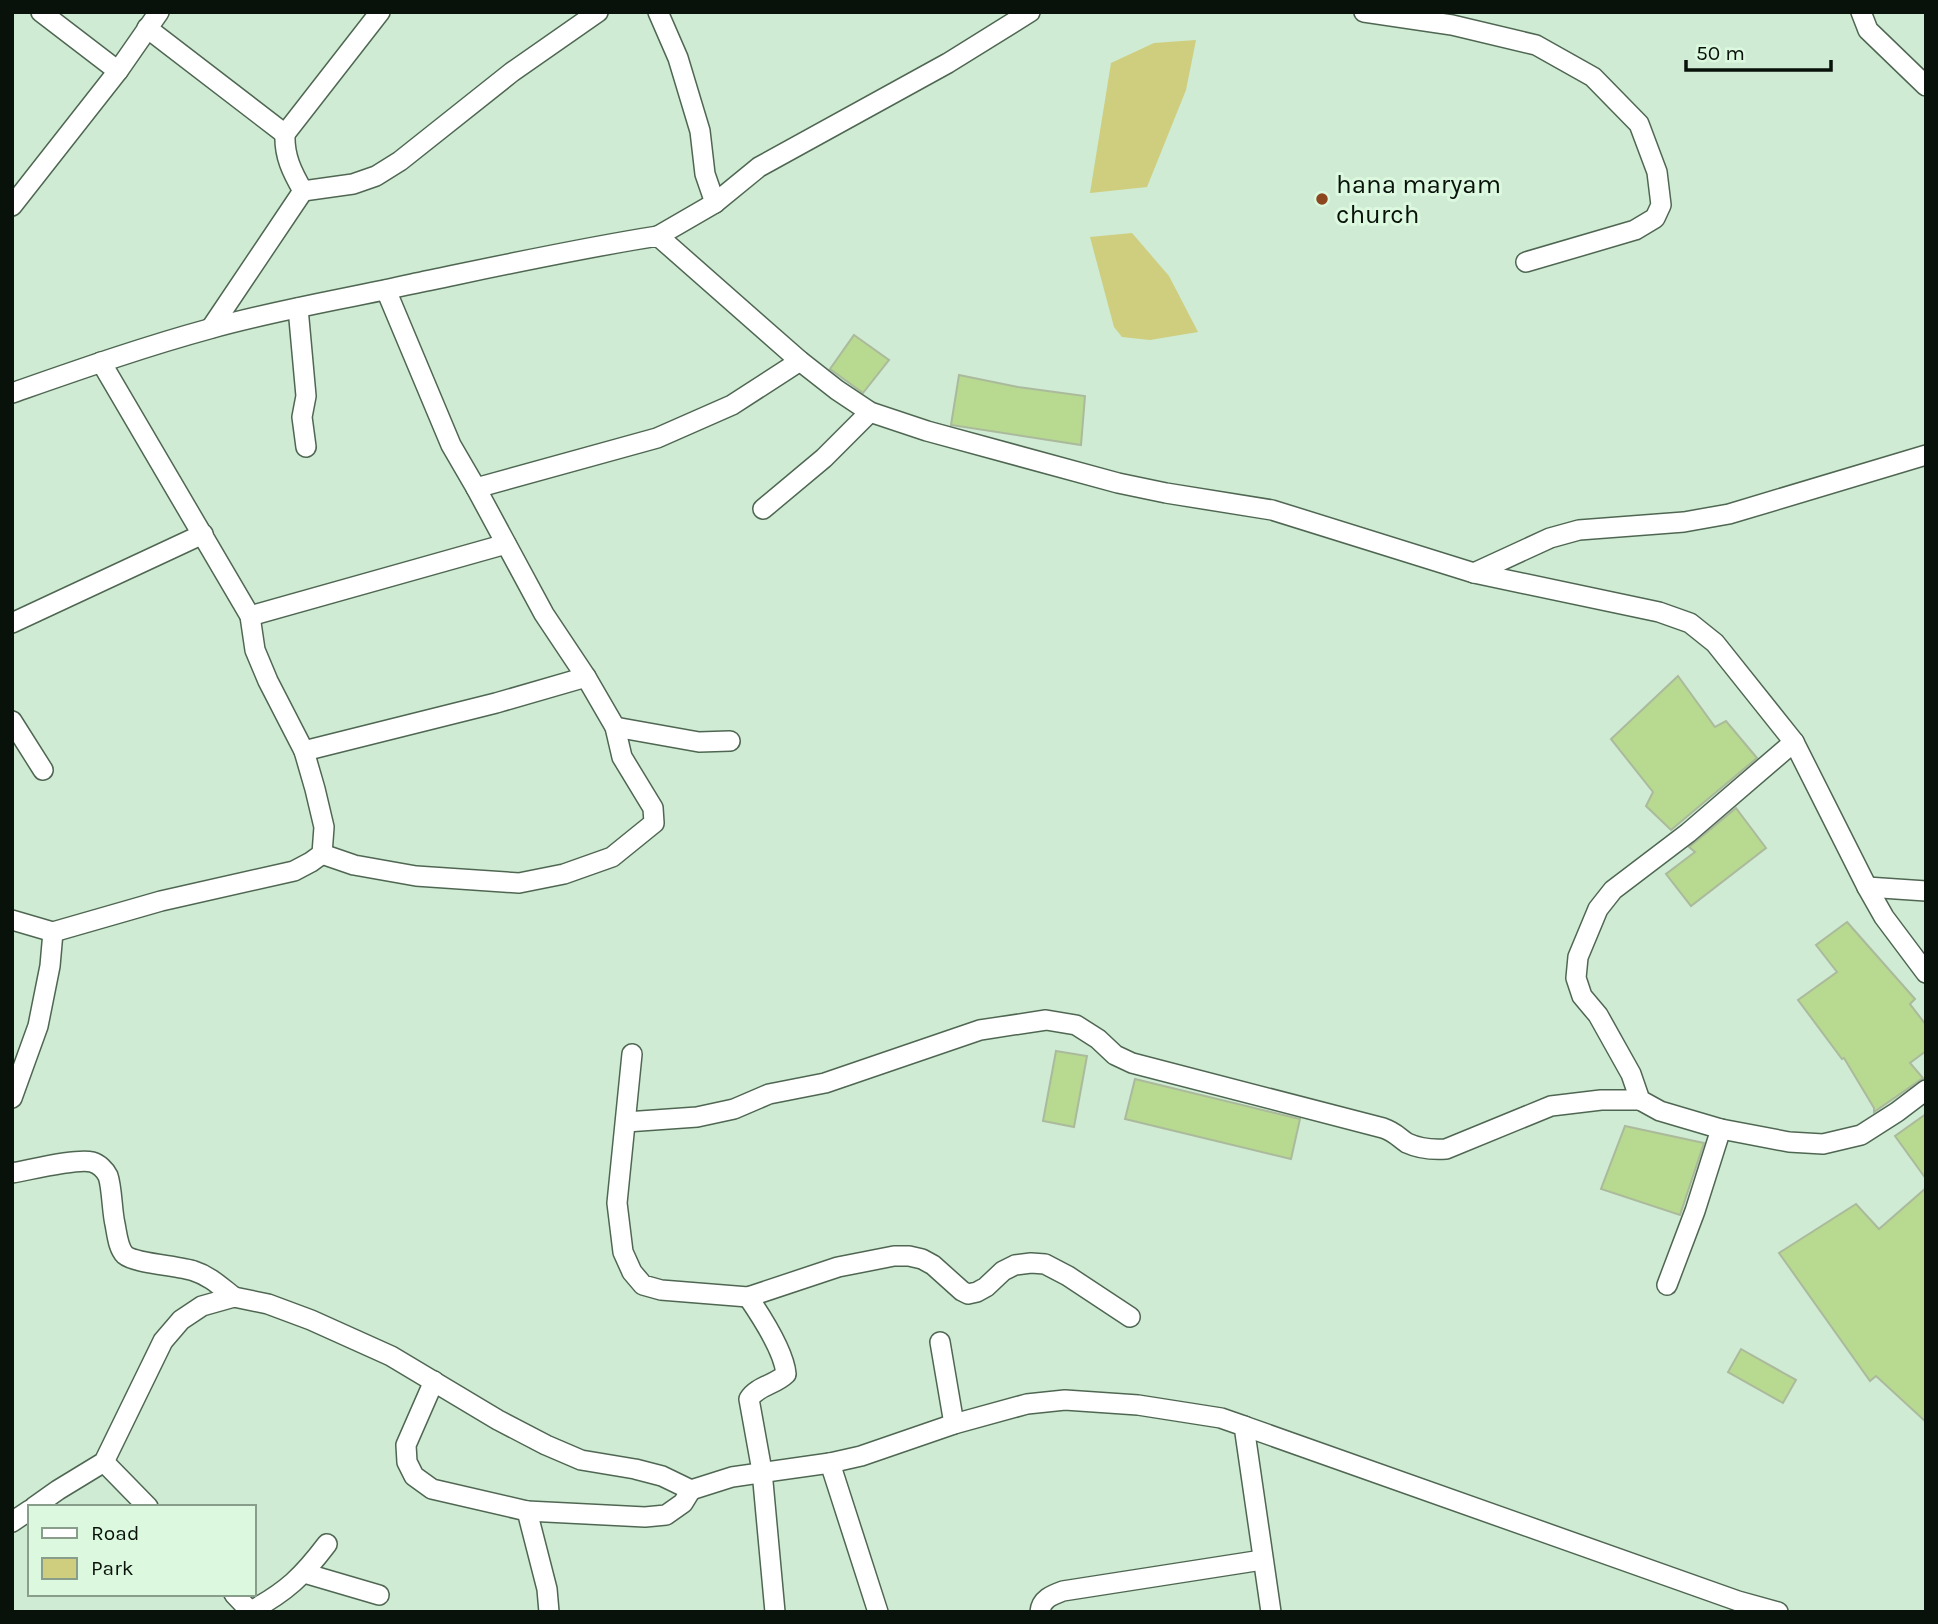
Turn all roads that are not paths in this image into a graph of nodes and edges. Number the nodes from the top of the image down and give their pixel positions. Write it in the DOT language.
graph roads {
  1 [pos="41,12"];
  2 [pos="380,12"];
  3 [pos="598,12"];
  4 [pos="658,12"];
  5 [pos="1030,12"];
  6 [pos="1364,12"];
  7 [pos="1861,12"];
  8 [pos="153,20"];
  9 [pos="118,71"];
  10 [pos="1926,86"];
  11 [pos="285,134"];
  12 [pos="303,191"];
  13 [pos="715,203"];
  14 [pos="13,204"];
  15 [pos="658,236"];
  16 [pos="1526,262"];
  17 [pos="386,290"];
  18 [pos="298,308"];
  19 [pos="211,328"];
  20 [pos="800,361"];
  21 [pos="101,362"];
  22 [pos="12,393"];
  23 [pos="870,412"];
  24 [pos="306,447"];
  25 [pos="1926,455"];
  26 [pos="476,488"];
  27 [pos="762,509"];
  28 [pos="203,534"];
  29 [pos="506,544"];
  30 [pos="1475,573"];
  31 [pos="250,616"];
  32 [pos="12,623"];
  33 [pos="586,677"];
  34 [pos="12,721"];
  35 [pos="615,727"];
  36 [pos="730,741"];
  37 [pos="1794,742"];
  38 [pos="304,751"];
  39 [pos="43,770"];
  40 [pos="322,854"];
  41 [pos="1867,887"];
  42 [pos="1926,891"];
  43 [pos="12,920"];
  44 [pos="53,932"];
  45 [pos="1926,973"];
  46 [pos="632,1054"];
  47 [pos="1926,1090"];
  48 [pos="12,1098"];
  49 [pos="1640,1100"];
  50 [pos="626,1122"];
  51 [pos="1721,1129"];
  52 [pos="12,1173"];
  53 [pos="1667,1285"];
  54 [pos="234,1297"];
  55 [pos="748,1297"];
  56 [pos="1130,1317"];
  57 [pos="940,1342"];
  58 [pos="434,1381"];
  59 [pos="954,1424"];
  60 [pos="1244,1426"];
  61 [pos="104,1462"];
  62 [pos="830,1463"];
  63 [pos="762,1471"];
  64 [pos="691,1490"];
  65 [pos="37,1505"];
  66 [pos="146,1505"];
  67 [pos="28,1511"];
  68 [pos="527,1511"];
  69 [pos="12,1522"];
  70 [pos="327,1544"];
  71 [pos="1262,1560"];
  72 [pos="304,1573"];
  73 [pos="379,1595"];
  74 [pos="236,1596"];
  75 [pos="251,1611"];
  76 [pos="549,1612"];
  77 [pos="775,1612"];
  78 [pos="878,1612"];
  79 [pos="1040,1612"];
  80 [pos="1270,1612"];
  81 [pos="1778,1612"];
  1 -- 9 [label="street"];
  2 -- 11 [label="street"];
  3 -- 12 [label="street"];
  4 -- 13 [label="street"];
  5 -- 13 [label="street"];
  6 -- 16 [label="street"];
  7 -- 10 [label="street"];
  8 -- 9 [label="street"];
  8 -- 11 [label="street"];
  9 -- 14 [label="street"];
  11 -- 12 [label="street"];
  12 -- 19 [label="street"];
  13 -- 15 [label="street"];
  15 -- 17 [label="street"];
  15 -- 20 [label="street"];
  17 -- 18 [label="street"];
  17 -- 26 [label="street"];
  18 -- 19 [label="street"];
  18 -- 24 [label="street"];
  19 -- 21 [label="street"];
  20 -- 23 [label="street"];
  20 -- 26 [label="street"];
  21 -- 22 [label="street"];
  21 -- 28 [label="street"];
  23 -- 27 [label="street"];
  23 -- 30 [label="street"];
  25 -- 30 [label="street"];
  26 -- 29 [label="street"];
  28 -- 31 [label="street"];
  28 -- 32 [label="street"];
  29 -- 31 [label="street"];
  29 -- 33 [label="street"];
  30 -- 37 [label="street"];
  31 -- 38 [label="street"];
  33 -- 35 [label="street"];
  33 -- 38 [label="street"];
  34 -- 39 [label="street"];
  35 -- 36 [label="street"];
  35 -- 40 [label="street"];
  37 -- 41 [label="street"];
  37 -- 49 [label="street"];
  38 -- 40 [label="street"];
  40 -- 44 [label="street"];
  41 -- 42 [label="street"];
  41 -- 45 [label="street"];
  43 -- 44 [label="street"];
  44 -- 48 [label="street"];
  46 -- 50 [label="street"];
  47 -- 51 [label="street"];
  49 -- 50 [label="street"];
  49 -- 51 [label="street"];
  50 -- 55 [label="street"];
  51 -- 53 [label="street"];
  52 -- 54 [label="street"];
  54 -- 58 [label="street"];
  54 -- 61 [label="street"];
  55 -- 56 [label="street"];
  55 -- 63 [label="street"];
  57 -- 59 [label="street"];
  58 -- 64 [label="street"];
  58 -- 68 [label="street"];
  59 -- 60 [label="street"];
  59 -- 62 [label="street"];
  60 -- 71 [label="street"];
  60 -- 81 [label="street"];
  61 -- 65 [label="street"];
  61 -- 66 [label="street"];
  62 -- 63 [label="street"];
  62 -- 78 [label="street"];
  63 -- 64 [label="street"];
  63 -- 77 [label="street"];
  64 -- 68 [label="street"];
  67 -- 69 [label="street"];
  68 -- 76 [label="street"];
  70 -- 72 [label="street"];
  71 -- 79 [label="street"];
  71 -- 80 [label="street"];
  72 -- 73 [label="street"];
  72 -- 75 [label="street"];
  74 -- 75 [label="street"];
}
